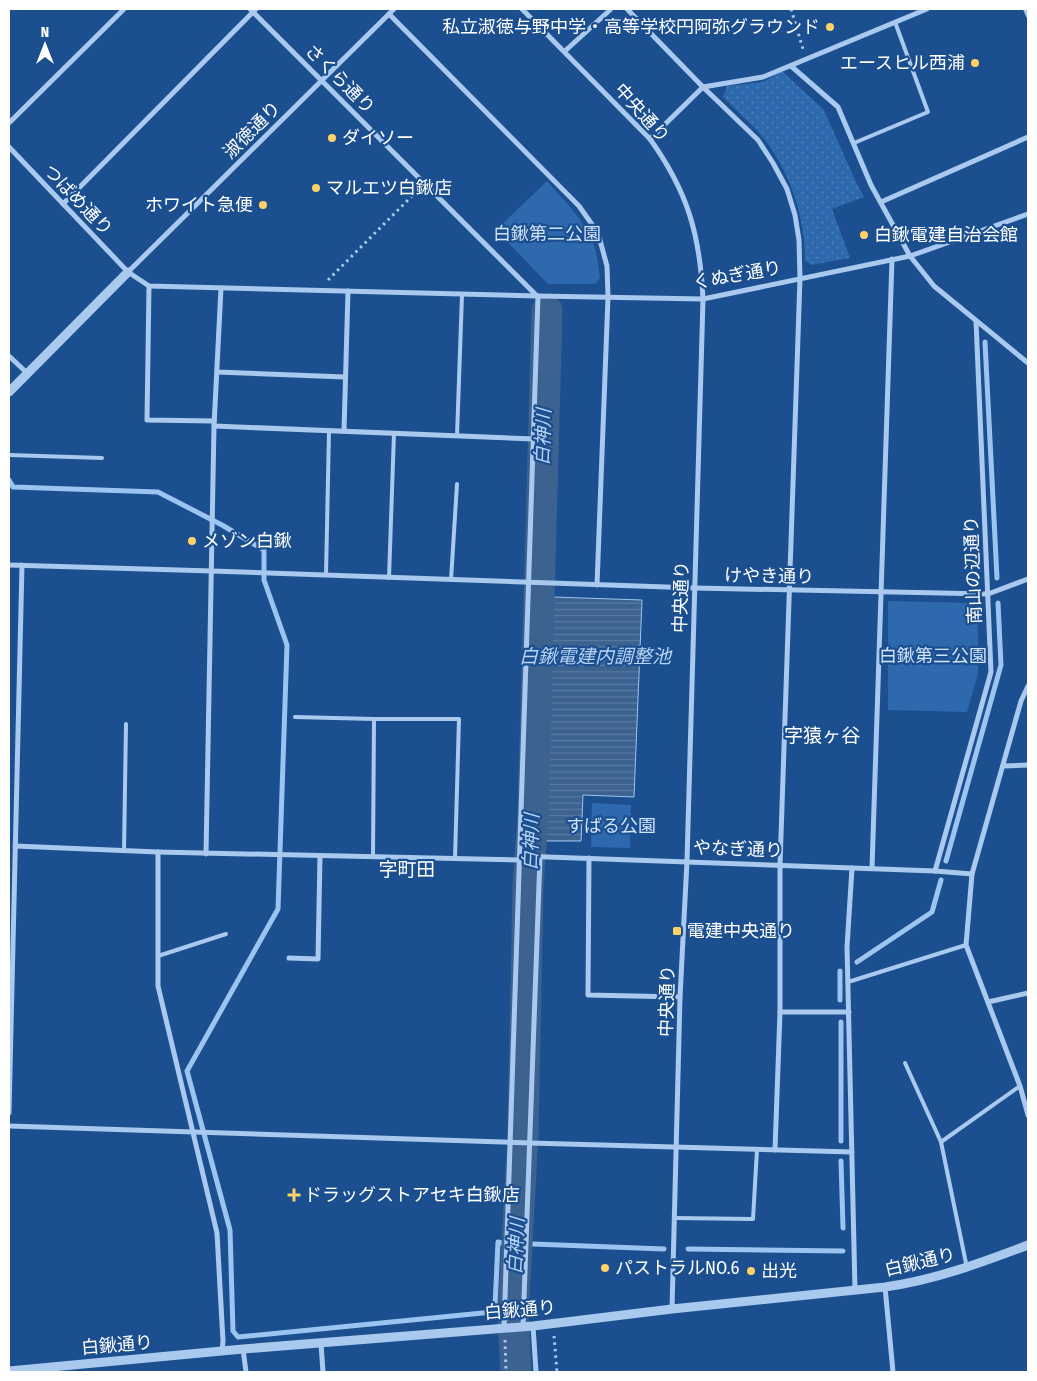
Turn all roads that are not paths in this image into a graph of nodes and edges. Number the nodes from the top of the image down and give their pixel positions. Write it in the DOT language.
graph roads {
  1 [pos="124,9"];
  2 [pos="394,9"];
  3 [pos="522,9"];
  4 [pos="610,9"];
  5 [pos="627,9"];
  6 [pos="927,9"];
  7 [pos="1025,9"];
  8 [pos="253,10"];
  9 [pos="390,14"];
  10 [pos="1028,16"];
  11 [pos="895,22"];
  12 [pos="565,51"];
  13 [pos="791,66"];
  14 [pos="322,81"];
  15 [pos="703,87"];
  16 [pos="9,123"];
  17 [pos="1028,137"];
  18 [pos="650,139"];
  19 [pos="854,143"];
  20 [pos="9,147"];
  21 [pos="881,202"];
  22 [pos="63,204"];
  23 [pos="1028,214"];
  24 [pos="910,256"];
  25 [pos="892,260"];
  26 [pos="128,272"];
  27 [pos="800,278"];
  28 [pos="150,286"];
  29 [pos="221,288"];
  30 [pos="348,291"];
  31 [pos="462,295"];
  32 [pos="538,296"];
  33 [pos="608,297"];
  34 [pos="703,299"];
  35 [pos="976,321"];
  36 [pos="9,356"];
  37 [pos="1028,363"];
  38 [pos="217,372"];
  39 [pos="27,374"];
  40 [pos="346,377"];
  41 [pos="9,392"];
  42 [pos="214,424"];
  43 [pos="329,431"];
  44 [pos="344,431"];
  45 [pos="394,433"];
  46 [pos="457,436"];
  47 [pos="534,439"];
  48 [pos="9,455"];
  49 [pos="102,458"];
  50 [pos="457,484"];
  51 [pos="9,565"];
  52 [pos="22,565"];
  53 [pos="212,571"];
  54 [pos="326,575"];
  55 [pos="388,578"];
  56 [pos="1028,579"];
  57 [pos="451,580"];
  58 [pos="530,583"];
  59 [pos="597,585"];
  60 [pos="695,588"];
  61 [pos="790,590"];
  62 [pos="881,592"];
  63 [pos="988,594"];
  64 [pos="1028,686"];
  65 [pos="295,717"];
  66 [pos="374,719"];
  67 [pos="126,724"];
  68 [pos="1028,765"];
  69 [pos="1003,766"];
  70 [pos="9,822"];
  71 [pos="16,822"];
  72 [pos="15,846"];
  73 [pos="124,851"];
  74 [pos="158,852"];
  75 [pos="206,854"];
  76 [pos="320,856"];
  77 [pos="373,857"];
  78 [pos="520,857"];
  79 [pos="539,857"];
  80 [pos="589,858"];
  81 [pos="455,859"];
  82 [pos="687,861"];
  83 [pos="780,865"];
  84 [pos="852,868"];
  85 [pos="872,868"];
  86 [pos="935,871"];
  87 [pos="972,874"];
  88 [pos="226,934"];
  89 [pos="966,945"];
  90 [pos="158,956"];
  91 [pos="289,958"];
  92 [pos="848,982"];
  93 [pos="10,986"];
  94 [pos="1028,993"];
  95 [pos="680,997"];
  96 [pos="988,1002"];
  97 [pos="780,1012"];
  98 [pos="849,1012"];
  99 [pos="905,1063"];
  100 [pos="1020,1086"];
  101 [pos="9,1114"];
  102 [pos="1028,1114"];
  103 [pos="9,1126"];
  104 [pos="194,1132"];
  105 [pos="511,1142"];
  106 [pos="941,1142"];
  107 [pos="530,1143"];
  108 [pos="676,1147"];
  109 [pos="757,1150"];
  110 [pos="775,1150"];
  111 [pos="852,1152"];
  112 [pos="675,1218"];
  113 [pos="1028,1245"];
  114 [pos="967,1268"];
  115 [pos="884,1287"];
  116 [pos="855,1290"];
  117 [pos="672,1309"];
  118 [pos="521,1326"];
  119 [pos="533,1326"];
  120 [pos="505,1331"];
  121 [pos="321,1344"];
  122 [pos="244,1349"];
  123 [pos="222,1352"];
  124 [pos="9,1371"];
  125 [pos="246,1372"];
  126 [pos="323,1372"];
  127 [pos="536,1372"];
  128 [pos="892,1372"];
  1 -- 16 [label="street"];
  2 -- 9 [label="street, 淑徳通り"];
  3 -- 12 [label="street, 中央通り"];
  4 -- 12 [label="street"];
  5 -- 15 [label="street"];
  6 -- 11 [label="street"];
  7 -- 10 [label="lane"];
  8 -- 14 [label="street, さくら通り"];
  8 -- 22 [label="street"];
  9 -- 14 [label="street, 淑徳通り"];
  9 -- 33 [label="street"];
  11 -- 13 [label="street"];
  11 -- 19 [label="lane"];
  12 -- 18 [label="street, 中央通り"];
  13 -- 15 [label="street"];
  13 -- 19 [label="street"];
  14 -- 26 [label="street, 淑徳通り"];
  14 -- 32 [label="street, さくら通り"];
  15 -- 18 [label="street"];
  15 -- 27 [label="street"];
  17 -- 21 [label="street"];
  18 -- 34 [label="street, 中央通り"];
  19 -- 21 [label="street"];
  20 -- 22 [label="street, つばめ通り"];
  21 -- 24 [label="street"];
  22 -- 26 [label="street, つばめ通り"];
  23 -- 24 [label="street, くぬぎ通り"];
  24 -- 25 [label="street, くぬぎ通り"];
  24 -- 35 [label="street"];
  25 -- 27 [label="street, くぬぎ通り"];
  25 -- 62 [label="street"];
  26 -- 28 [label="street, つばめ通り"];
  26 -- 39 [label="street"];
  27 -- 34 [label="street, くぬぎ通り"];
  27 -- 61 [label="street"];
  28 -- 29 [label="street, くぬぎ通り"];
  28 -- 42 [label="street"];
  29 -- 30 [label="street, くぬぎ通り"];
  29 -- 38 [label="street"];
  30 -- 31 [label="street, くぬぎ通り"];
  30 -- 40 [label="street"];
  31 -- 32 [label="street, くぬぎ通り"];
  31 -- 46 [label="lane"];
  32 -- 33 [label="street, くぬぎ通り"];
  32 -- 47 [label="street"];
  33 -- 34 [label="street, くぬぎ通り"];
  33 -- 59 [label="street"];
  34 -- 60 [label="street, 中央通り"];
  35 -- 37 [label="street"];
  35 -- 63 [label="street, 南山の辺通り"];
  36 -- 39 [label="street"];
  38 -- 40 [label="street"];
  38 -- 42 [label="street"];
  39 -- 41 [label="street"];
  40 -- 44 [label="street"];
  42 -- 43 [label="street"];
  42 -- 53 [label="street"];
  43 -- 44 [label="street"];
  43 -- 54 [label="lane"];
  44 -- 45 [label="street"];
  45 -- 46 [label="street"];
  45 -- 55 [label="lane"];
  46 -- 47 [label="street"];
  47 -- 58 [label="street"];
  48 -- 49 [label="lane"];
  50 -- 57 [label="lane"];
  51 -- 52 [label="street, けやき通り"];
  52 -- 53 [label="street, けやき通り"];
  52 -- 71 [label="street"];
  53 -- 54 [label="street, けやき通り"];
  53 -- 75 [label="street"];
  54 -- 55 [label="street, けやき通り"];
  55 -- 57 [label="street, けやき通り"];
  56 -- 63 [label="street"];
  57 -- 58 [label="street, けやき通り"];
  58 -- 59 [label="street, けやき通り"];
  58 -- 78 [label="street"];
  59 -- 60 [label="street, けやき通り"];
  60 -- 61 [label="street, けやき通り"];
  60 -- 82 [label="street, 中央通り"];
  61 -- 62 [label="street, けやき通り"];
  61 -- 83 [label="street"];
  62 -- 63 [label="street, けやき通り"];
  62 -- 85 [label="street"];
  63 -- 86 [label="street, 南山の辺通り"];
  64 -- 69 [label="street"];
  65 -- 66 [label="lane"];
  66 -- 77 [label="lane"];
  66 -- 81 [label="lane"];
  67 -- 73 [label="lane"];
  68 -- 69 [label="street"];
  69 -- 87 [label="street"];
  70 -- 71 [label="street"];
  71 -- 72 [label="street"];
  72 -- 73 [label="street, やなぎ通り"];
  72 -- 93 [label="street"];
  73 -- 74 [label="street, やなぎ通り"];
  74 -- 75 [label="street, やなぎ通り"];
  74 -- 90 [label="street"];
  75 -- 76 [label="street, やなぎ通り"];
  76 -- 77 [label="street, やなぎ通り"];
  76 -- 91 [label="street"];
  77 -- 81 [label="street, やなぎ通り"];
  78 -- 79 [label="street, やなぎ通り"];
  78 -- 81 [label="street, やなぎ通り"];
  78 -- 105 [label="street"];
  79 -- 80 [label="street, やなぎ通り"];
  79 -- 107 [label="street"];
  80 -- 82 [label="street, やなぎ通り"];
  80 -- 95 [label="street"];
  82 -- 83 [label="street, やなぎ通り"];
  82 -- 95 [label="street, 中央通り"];
  83 -- 84 [label="street, やなぎ通り"];
  83 -- 97 [label="street"];
  84 -- 85 [label="street, やなぎ通り"];
  84 -- 92 [label="street"];
  85 -- 86 [label="street, やなぎ通り"];
  86 -- 87 [label="street, やなぎ通り"];
  87 -- 89 [label="street"];
  88 -- 90 [label="lane"];
  89 -- 92 [label="lane"];
  89 -- 96 [label="street"];
  90 -- 104 [label="street"];
  92 -- 98 [label="street"];
  93 -- 101 [label="street"];
  94 -- 96 [label="street"];
  95 -- 108 [label="street, 中央通り"];
  96 -- 100 [label="street"];
  97 -- 98 [label="street"];
  97 -- 110 [label="street"];
  98 -- 111 [label="street"];
  99 -- 106 [label="lane"];
  100 -- 102 [label="street"];
  100 -- 106 [label="lane"];
  103 -- 104 [label="street"];
  104 -- 105 [label="street"];
  104 -- 123 [label="street"];
  105 -- 107 [label="street"];
  105 -- 120 [label="street"];
  106 -- 114 [label="lane"];
  107 -- 108 [label="street"];
  107 -- 118 [label="street"];
  108 -- 109 [label="street"];
  108 -- 112 [label="street, 中央通り"];
  109 -- 110 [label="street"];
  109 -- 112 [label="lane"];
  110 -- 111 [label="street"];
  111 -- 116 [label="street"];
  112 -- 117 [label="street, 中央通り"];
  113 -- 114 [label="street, 白鍬通り"];
  114 -- 115 [label="street, 白鍬通り"];
  115 -- 116 [label="street, 白鍬通り"];
  115 -- 128 [label="street"];
  116 -- 117 [label="street, 白鍬通り"];
  117 -- 119 [label="street, 白鍬通り"];
  118 -- 119 [label="street, 白鍬通り"];
  118 -- 120 [label="street, 白鍬通り"];
  119 -- 127 [label="street"];
  120 -- 121 [label="street, 白鍬通り"];
  121 -- 122 [label="street, 白鍬通り"];
  121 -- 126 [label="street"];
  122 -- 123 [label="street, 白鍬通り"];
  122 -- 125 [label="street"];
  123 -- 124 [label="street, 白鍬通り"];
}
